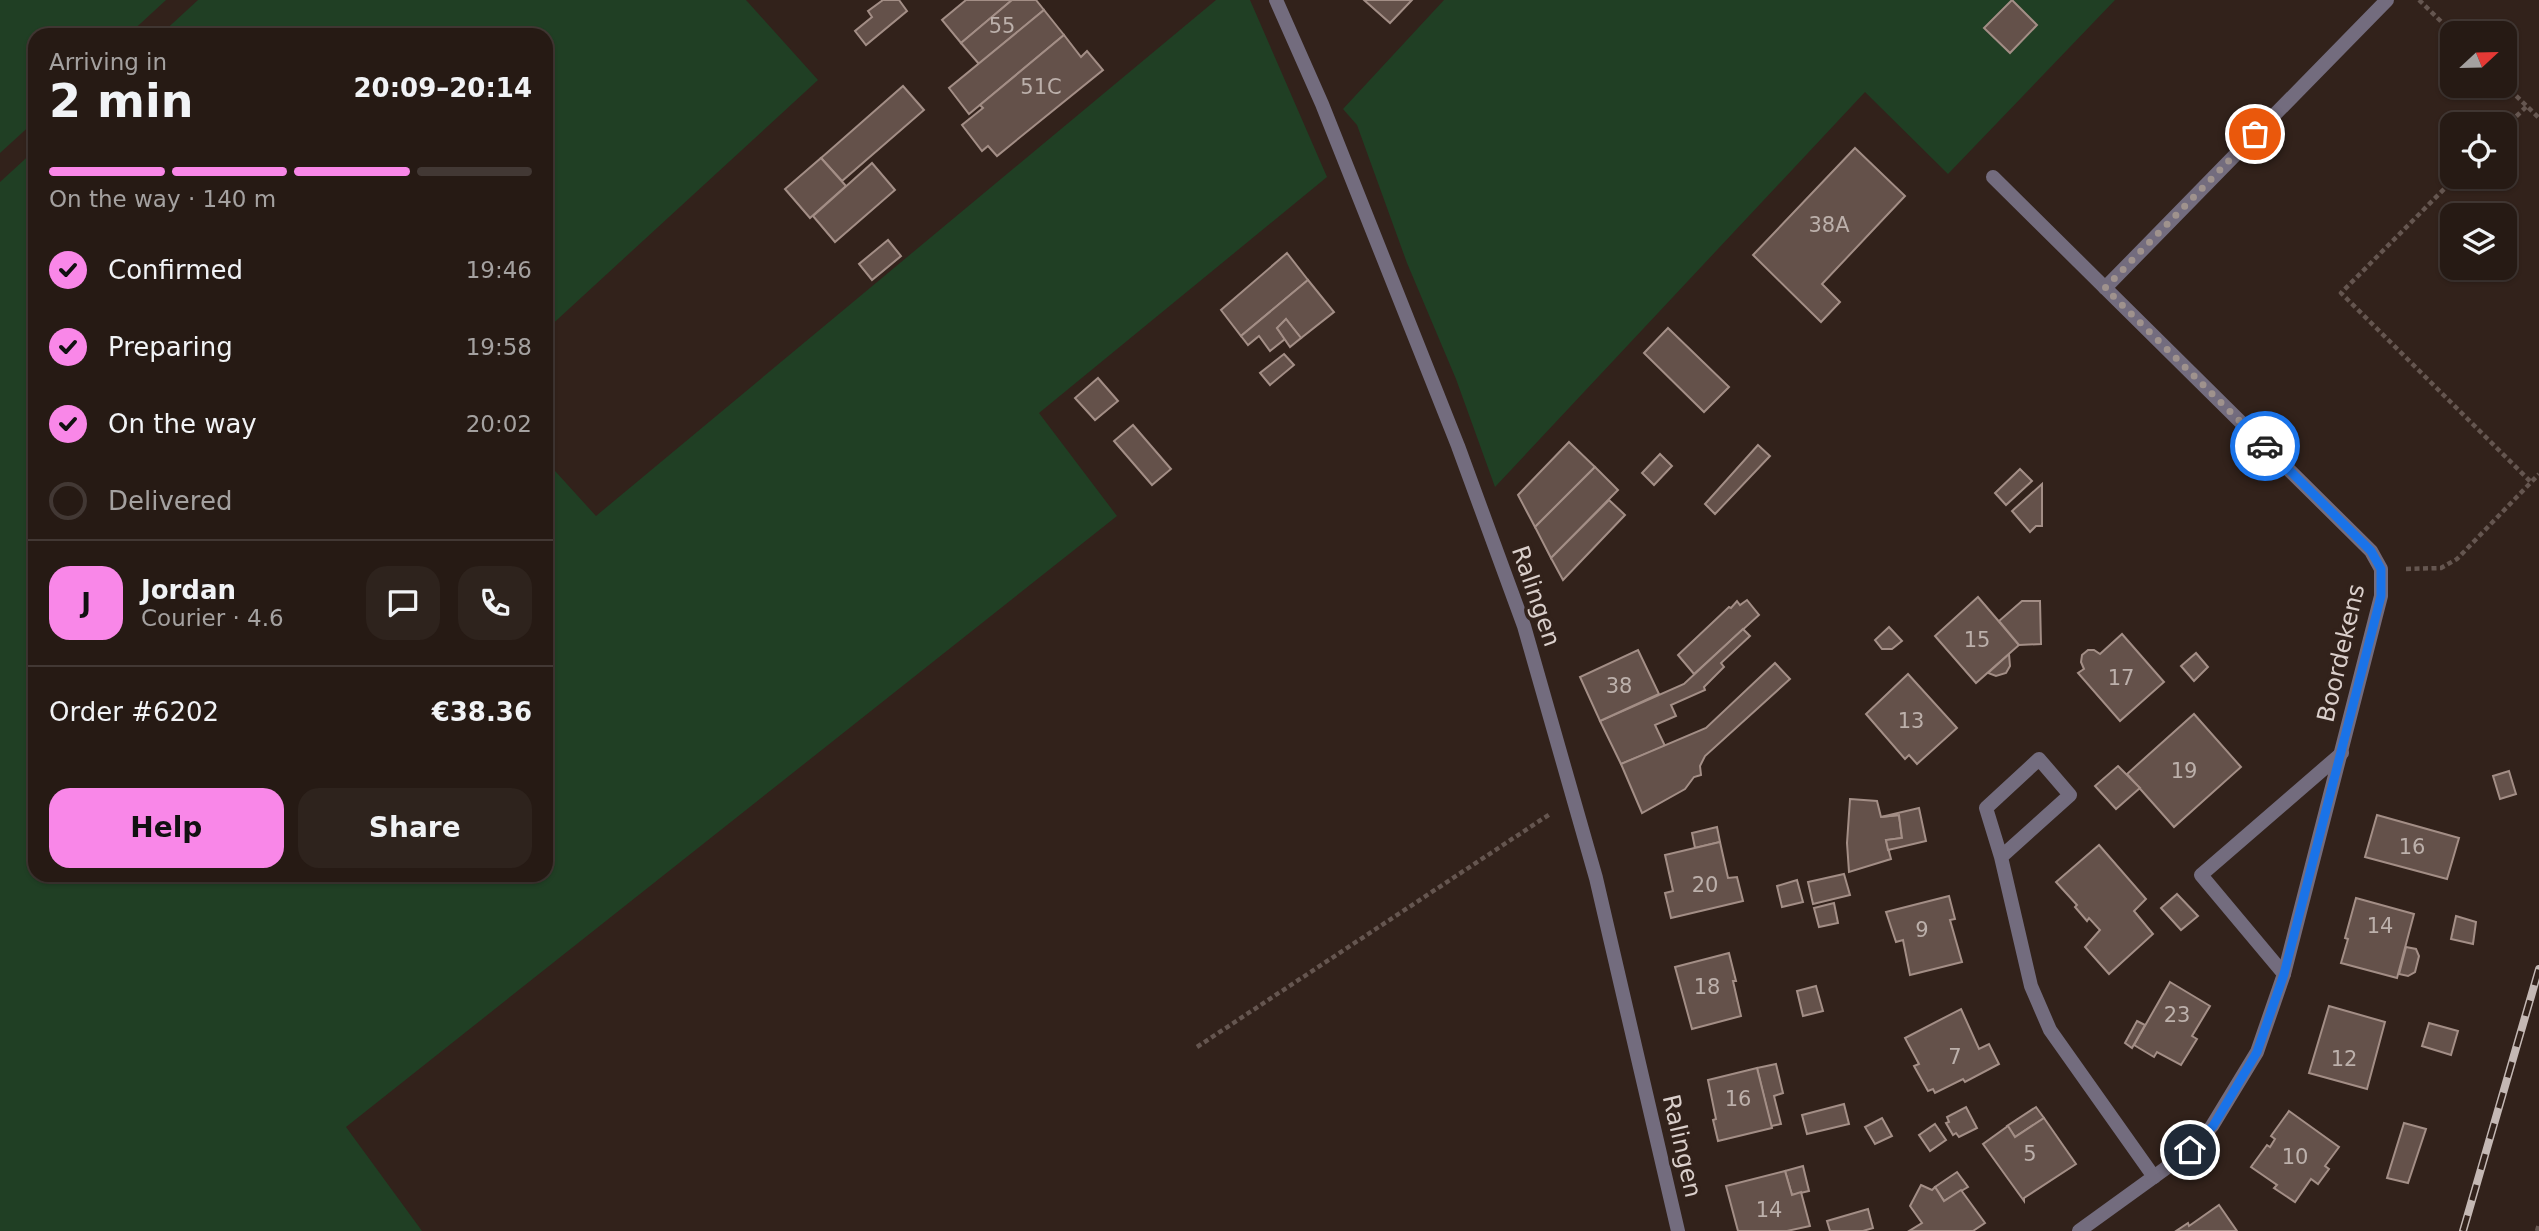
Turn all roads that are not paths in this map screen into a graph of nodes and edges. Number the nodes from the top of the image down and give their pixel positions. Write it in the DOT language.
graph roads {
  1 [pos="1276,0"];
  2 [pos="2387,0"];
  3 [pos="1993,177"];
  4 [pos="2105,288"];
  5 [pos="2342,753"];
  6 [pos="2001,856"];
  7 [pos="2284,974"];
  8 [pos="2154,1177"];
  9 [pos="1678,1231"];
  10 [pos="2079,1231"];
  1 -- 9 [label="street, Ralingen"];
  2 -- 4 [label="street"];
  3 -- 4 [label="street, Boordekens"];
  4 -- 5 [label="street, Boordekens"];
  5 -- 7 [label="street, Boordekens"];
  5 -- 7 [label="street, Boordekens"];
  6 -- 6 [label="street"];
  6 -- 8 [label="street"];
  7 -- 8 [label="street, Boordekens"];
  8 -- 10 [label="street, Boordekens"];
}
